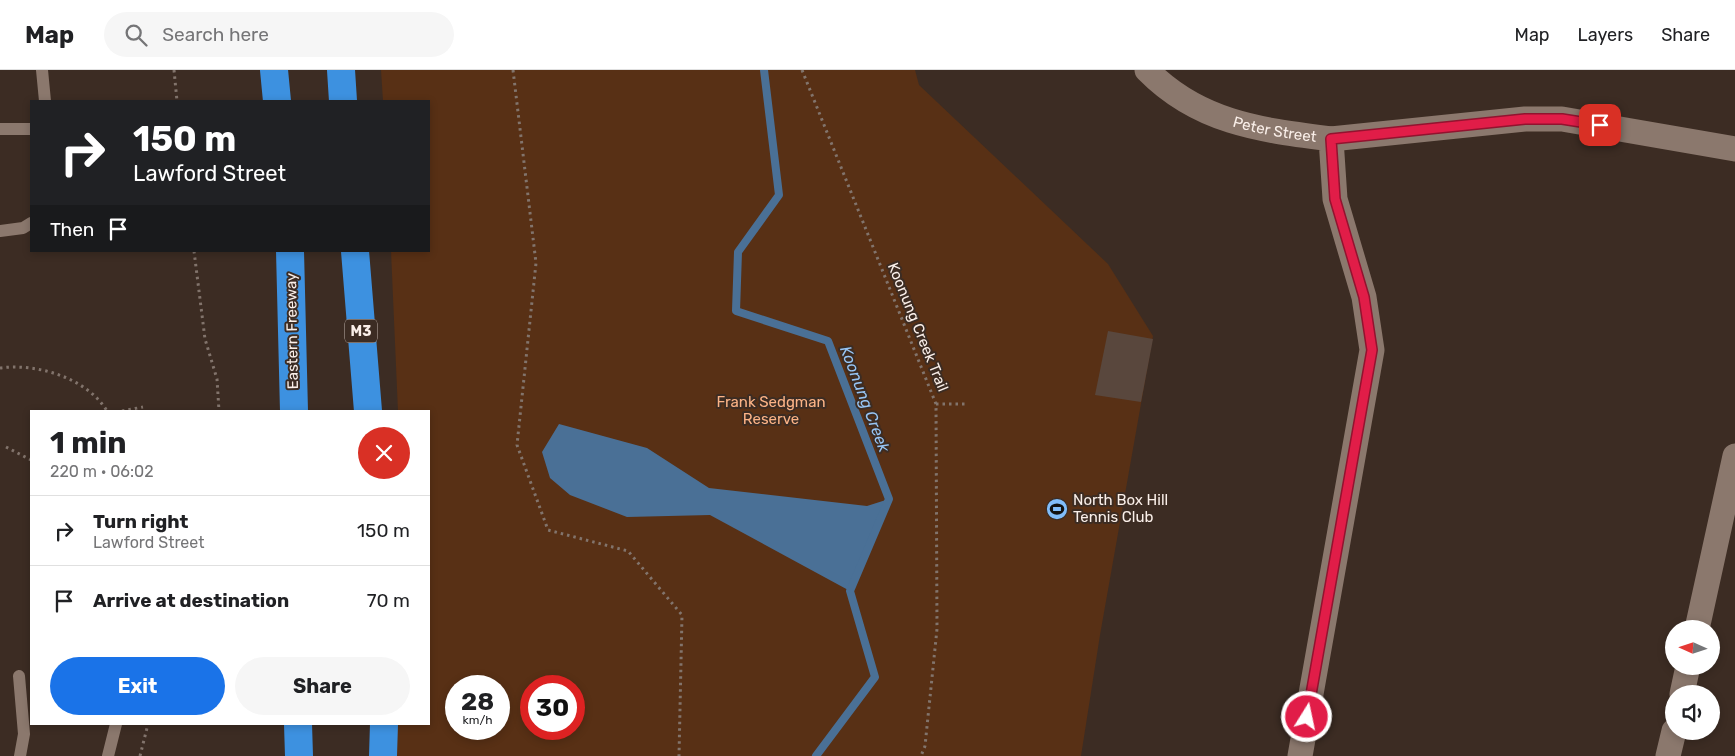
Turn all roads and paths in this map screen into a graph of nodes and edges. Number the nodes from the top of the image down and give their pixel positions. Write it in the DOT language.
graph roads {
  1 [pos="42,70"];
  2 [pos="174,70"];
  3 [pos="274,70"];
  4 [pos="340,70"];
  5 [pos="513,70"];
  6 [pos="802,70"];
  7 [pos="1147,70"];
  8 [pos="45,100"];
  9 [pos="177,100"];
  10 [pos="277,100"];
  11 [pos="343,100"];
  12 [pos="0,129"];
  13 [pos="30,129"];
  14 [pos="1331,139"];
  15 [pos="1735,149"];
  16 [pos="30,224"];
  17 [pos="0,231"];
  18 [pos="194,252"];
  19 [pos="290,252"];
  20 [pos="355,252"];
  21 [pos="0,368"];
  22 [pos="936,404"];
  23 [pos="967,404"];
  24 [pos="143,407"];
  25 [pos="106,410"];
  26 [pos="127,410"];
  27 [pos="219,410"];
  28 [pos="294,410"];
  29 [pos="368,410"];
  30 [pos="6,447"];
  31 [pos="1735,456"];
  32 [pos="30,459"];
  33 [pos="1698,620"];
  34 [pos="19,676"];
  35 [pos="116,725"];
  36 [pos="148,725"];
  37 [pos="298,725"];
  38 [pos="384,725"];
  39 [pos="1672,740"];
  40 [pos="20,756"];
  41 [pos="108,756"];
  42 [pos="140,756"];
  43 [pos="298,756"];
  44 [pos="383,756"];
  45 [pos="679,756"];
  46 [pos="921,756"];
  47 [pos="1300,756"];
  48 [pos="1668,756"];
  1 -- 8 [label="lane"];
  2 -- 9 [label="path"];
  3 -- 10 [label="highway"];
  4 -- 11 [label="highway"];
  5 -- 45 [label="path"];
  6 -- 22 [label="path, Koonung Creek Trail"];
  7 -- 14 [label="street, Peter Street"];
  12 -- 13 [label="lane"];
  14 -- 15 [label="street"];
  14 -- 47 [label="street, Peter Street"];
  16 -- 17 [label="lane"];
  18 -- 27 [label="path"];
  19 -- 28 [label="highway, Eastern Freeway"];
  20 -- 29 [label="highway, M3"];
  21 -- 25 [label="path"];
  22 -- 23 [label="path"];
  22 -- 46 [label="path, Koonung Creek Trail"];
  24 -- 26 [label="path"];
  30 -- 32 [label="path"];
  31 -- 33 [label="street"];
  34 -- 40 [label="lane"];
  35 -- 41 [label="lane"];
  36 -- 42 [label="path"];
  37 -- 43 [label="highway"];
  38 -- 44 [label="highway"];
  39 -- 48 [label="street"];
}
